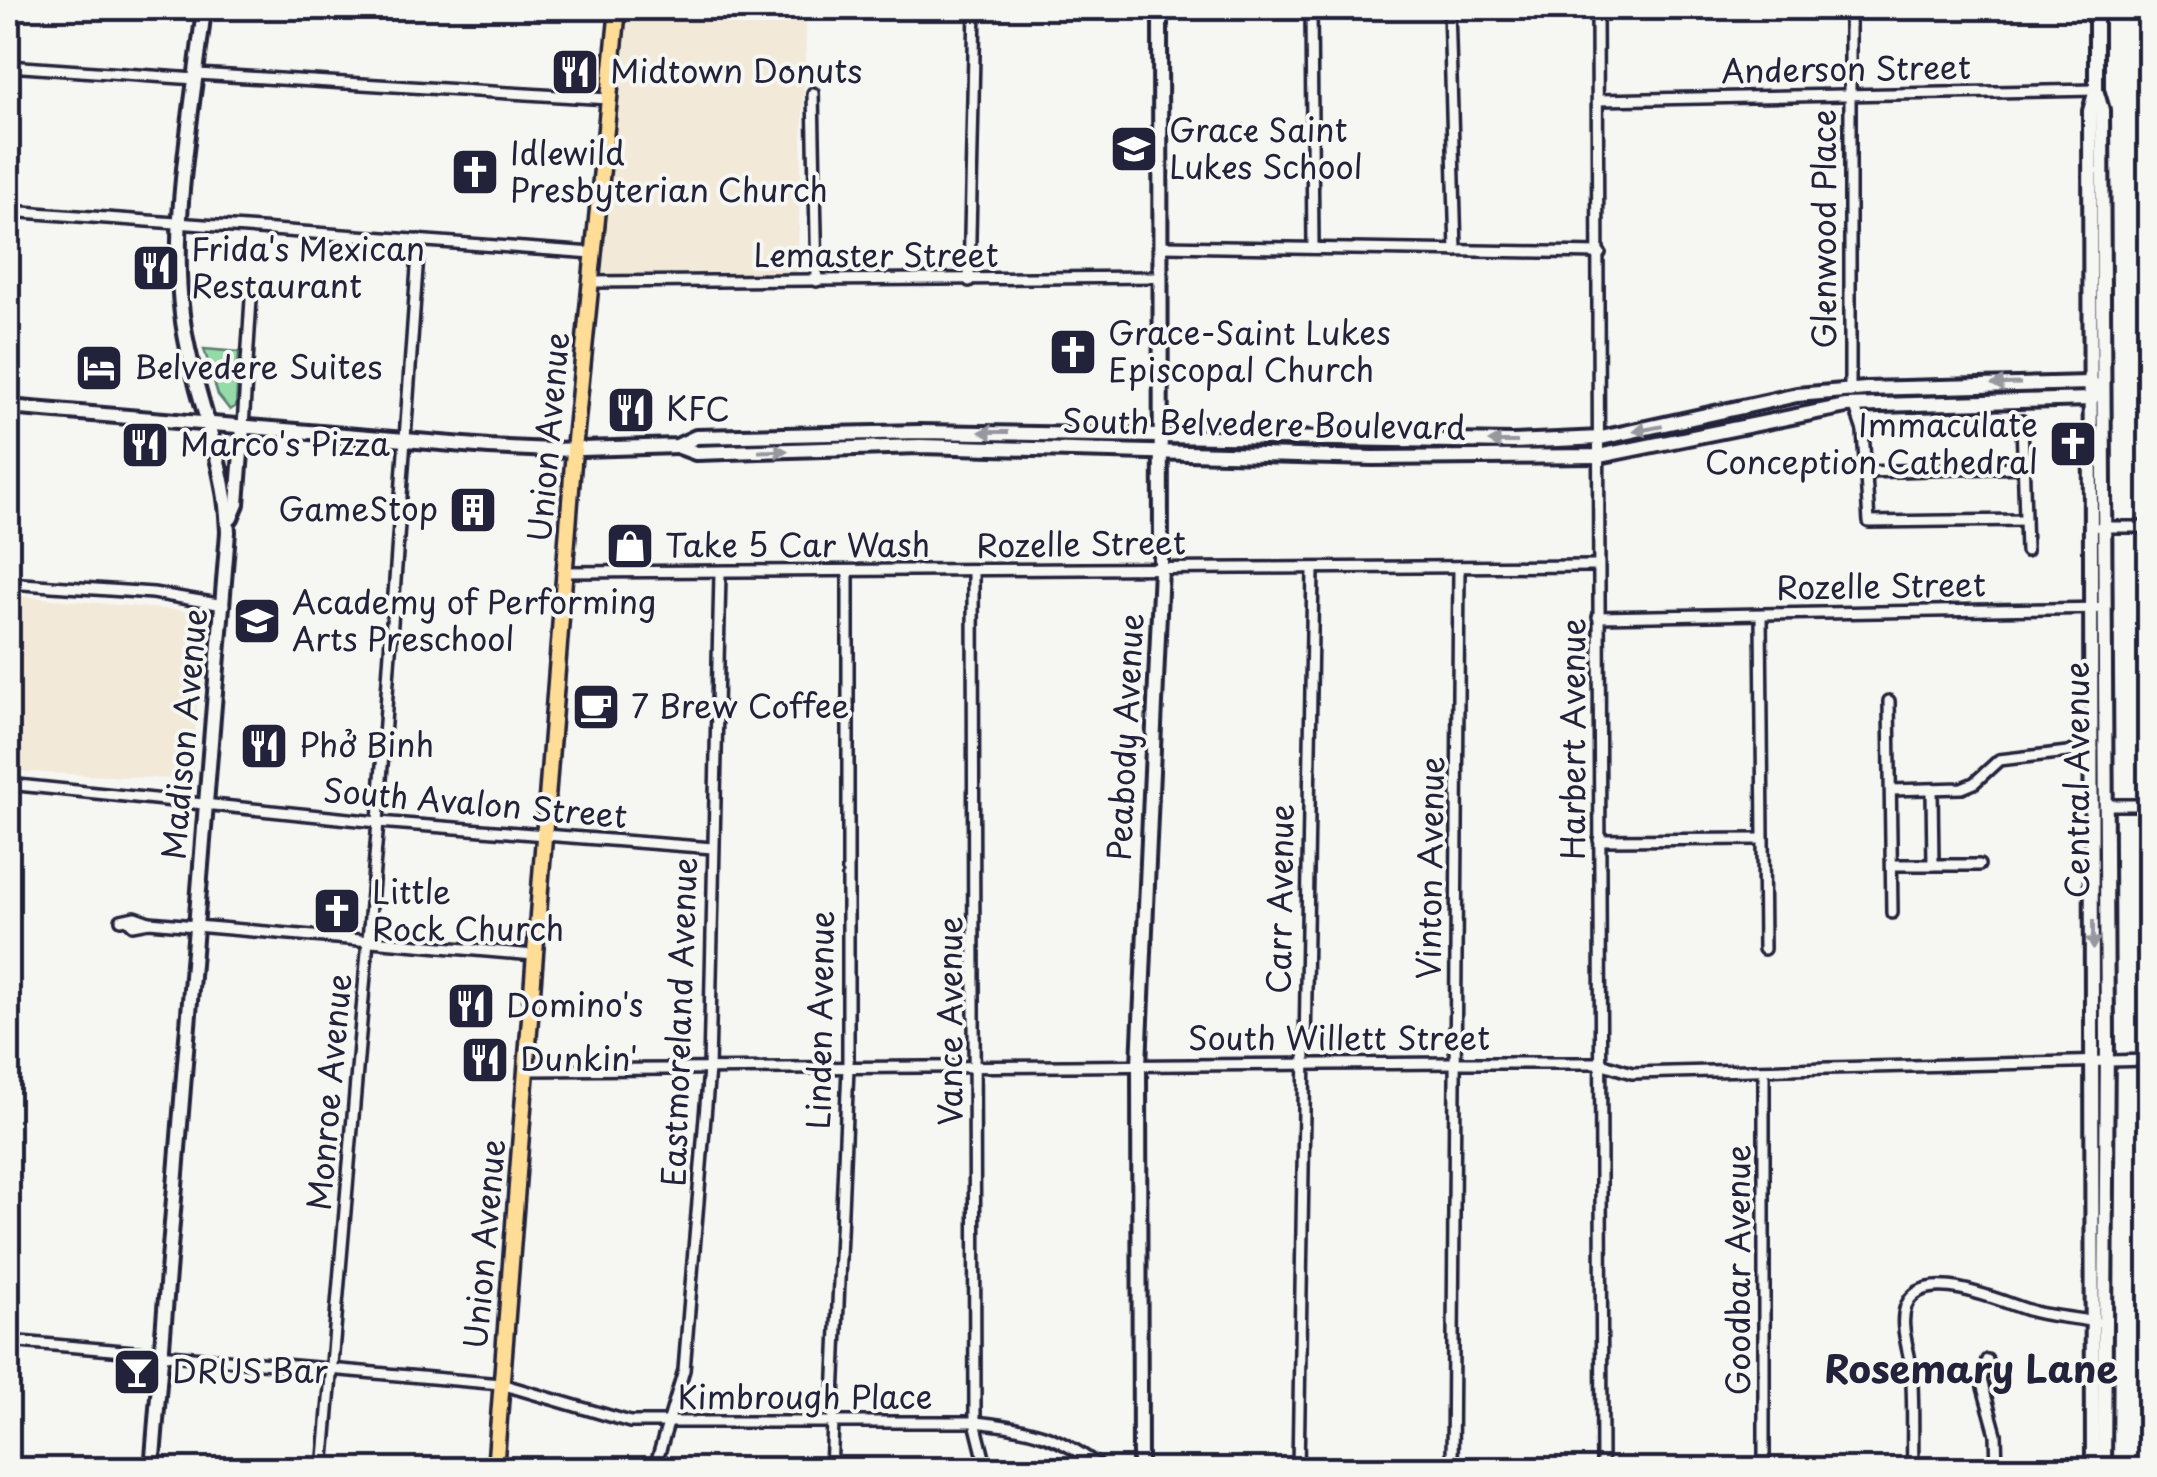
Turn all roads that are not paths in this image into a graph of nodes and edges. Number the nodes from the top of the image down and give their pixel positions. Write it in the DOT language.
graph roads {
  1 [pos="204,8"];
  2 [pos="618,8"];
  3 [pos="960,8"];
  4 [pos="975,8"];
  5 [pos="1160,8"];
  6 [pos="1311,8"];
  7 [pos="1449,8"];
  8 [pos="1596,8"];
  9 [pos="1850,8"];
  10 [pos="2096,8"];
  11 [pos="8,66"];
  12 [pos="197,76"];
  13 [pos="2096,90"];
  14 [pos="814,93"];
  15 [pos="1851,96"];
  16 [pos="609,100"];
  17 [pos="1598,100"];
  18 [pos="8,210"];
  19 [pos="182,223"];
  20 [pos="419,240"];
  21 [pos="1163,246"];
  22 [pos="1313,248"];
  23 [pos="1456,251"];
  24 [pos="1600,252"];
  25 [pos="593,254"];
  26 [pos="1161,277"];
  27 [pos="817,281"];
  28 [pos="969,281"];
  29 [pos="590,282"];
  30 [pos="251,299"];
  31 [pos="2096,385"];
  32 [pos="2091,398"];
  33 [pos="1851,399"];
  34 [pos="8,408"];
  35 [pos="2022,421"];
  36 [pos="210,424"];
  37 [pos="243,427"];
  38 [pos="1162,434"];
  39 [pos="1600,438"];
  40 [pos="1374,439"];
  41 [pos="404,441"];
  42 [pos="677,446"];
  43 [pos="574,450"];
  44 [pos="1162,450"];
  45 [pos="1598,456"];
  46 [pos="1374,458"];
  47 [pos="2023,467"];
  48 [pos="1866,472"];
  49 [pos="2025,520"];
  50 [pos="228,525"];
  51 [pos="2098,527"];
  52 [pos="2150,527"];
  53 [pos="2026,550"];
  54 [pos="1598,566"];
  55 [pos="1459,567"];
  56 [pos="1161,568"];
  57 [pos="1313,570"];
  58 [pos="565,572"];
  59 [pos="720,572"];
  60 [pos="848,572"];
  61 [pos="974,572"];
  62 [pos="8,583"];
  63 [pos="224,605"];
  64 [pos="2098,608"];
  65 [pos="1761,614"];
  66 [pos="1598,617"];
  67 [pos="1889,701"];
  68 [pos="2099,749"];
  69 [pos="8,784"];
  70 [pos="1891,790"];
  71 [pos="1932,790"];
  72 [pos="207,804"];
  73 [pos="2099,805"];
  74 [pos="2150,805"];
  75 [pos="378,822"];
  76 [pos="545,837"];
  77 [pos="1762,839"];
  78 [pos="1599,840"];
  79 [pos="713,848"];
  80 [pos="1979,864"];
  81 [pos="1892,865"];
  82 [pos="1934,865"];
  83 [pos="1892,913"];
  84 [pos="125,920"];
  85 [pos="196,926"];
  86 [pos="368,941"];
  87 [pos="1764,949"];
  88 [pos="534,955"];
  89 [pos="2150,1060"];
  90 [pos="2099,1061"];
  91 [pos="1454,1062"];
  92 [pos="1600,1063"];
  93 [pos="1302,1064"];
  94 [pos="1139,1065"];
  95 [pos="976,1067"];
  96 [pos="848,1068"];
  97 [pos="709,1069"];
  98 [pos="527,1070"];
  99 [pos="1764,1070"];
  100 [pos="2098,1322"];
  101 [pos="8,1341"];
  102 [pos="160,1355"];
  103 [pos="1987,1360"];
  104 [pos="330,1368"];
  105 [pos="501,1384"];
  106 [pos="831,1422"];
  107 [pos="976,1422"];
  108 [pos="667,1424"];
  109 [pos="152,1470"];
  110 [pos="323,1470"];
  111 [pos="494,1470"];
  112 [pos="654,1470"];
  113 [pos="831,1470"];
  114 [pos="987,1470"];
  115 [pos="1104,1470"];
  116 [pos="1140,1470"];
  117 [pos="1298,1470"];
  118 [pos="1452,1470"];
  119 [pos="1602,1470"];
  120 [pos="1764,1470"];
  121 [pos="1913,1470"];
  122 [pos="1997,1470"];
  123 [pos="2093,1470"];
  124 [pos="2104,1470"];
  1 -- 12 [label="street, Madison Avenue"];
  2 -- 16 [label="main road, Union Avenue"];
  3 -- 4 [label="street"];
  4 -- 28 [label="street"];
  5 -- 21 [label="street, Peabody Avenue"];
  6 -- 22 [label="street"];
  7 -- 23 [label="street"];
  8 -- 17 [label="street, Harbert Avenue"];
  9 -- 15 [label="street, Glenwood Place"];
  10 -- 13 [label="street, Central Avenue"];
  11 -- 12 [label="street"];
  12 -- 16 [label="street"];
  12 -- 19 [label="street, Madison Avenue"];
  13 -- 15 [label="street, Anderson Street"];
  13 -- 31 [label="street, Central Avenue"];
  14 -- 27 [label="street"];
  15 -- 17 [label="street, Anderson Street"];
  15 -- 33 [label="street, Glenwood Place"];
  16 -- 25 [label="main road, Union Avenue"];
  17 -- 24 [label="street, Harbert Avenue"];
  18 -- 19 [label="street"];
  19 -- 20 [label="street"];
  19 -- 36 [label="street, Madison Avenue"];
  20 -- 25 [label="street"];
  20 -- 41 [label="street, Monroe Avenue"];
  21 -- 22 [label="street"];
  21 -- 26 [label="street, Peabody Avenue"];
  22 -- 23 [label="street"];
  23 -- 24 [label="street"];
  24 -- 39 [label="street, Harbert Avenue"];
  25 -- 29 [label="main road, Union Avenue"];
  26 -- 28 [label="street, Lemaster Street"];
  26 -- 38 [label="street, Peabody Avenue"];
  27 -- 28 [label="street, Lemaster Street"];
  27 -- 29 [label="street, Lemaster Street"];
  29 -- 43 [label="main road, Union Avenue"];
  30 -- 37 [label="street"];
  31 -- 32 [label="street"];
  31 -- 33 [label="street, South Belvedere Boulevard, one-way"];
  31 -- 51 [label="street, Central Avenue"];
  32 -- 33 [label="street, South Belvedere Boulevard"];
  32 -- 51 [label="street, Central Avenue"];
  33 -- 39 [label="street, South Belvedere Boulevard, one-way"];
  33 -- 45 [label="street, South Belvedere Boulevard"];
  33 -- 48 [label="street, Glenwood Place"];
  34 -- 36 [label="street, South Belvedere Boulevard"];
  35 -- 47 [label="street"];
  36 -- 37 [label="street, South Belvedere Boulevard"];
  36 -- 50 [label="street, Madison Avenue"];
  37 -- 41 [label="street, South Belvedere Boulevard"];
  37 -- 50 [label="street"];
  38 -- 40 [label="street, South Belvedere Boulevard"];
  38 -- 42 [label="street, South Belvedere Boulevard, one-way"];
  38 -- 44 [label="street, Peabody Avenue"];
  39 -- 40 [label="street, South Belvedere Boulevard, one-way"];
  39 -- 45 [label="street, Harbert Avenue"];
  40 -- 46 [label="street"];
  41 -- 43 [label="street, South Belvedere Boulevard"];
  41 -- 75 [label="street, Monroe Avenue"];
  42 -- 43 [label="street, South Belvedere Boulevard"];
  42 -- 44 [label="street, South Belvedere Boulevard, one-way"];
  43 -- 58 [label="main road, Union Avenue"];
  44 -- 46 [label="street, South Belvedere Boulevard"];
  44 -- 56 [label="street, Peabody Avenue"];
  45 -- 46 [label="street, South Belvedere Boulevard"];
  45 -- 54 [label="street, Harbert Avenue"];
  47 -- 48 [label="street"];
  47 -- 49 [label="street"];
  48 -- 49 [label="street, Glenwood Place"];
  49 -- 53 [label="street"];
  50 -- 63 [label="street, Madison Avenue"];
  51 -- 52 [label="street"];
  51 -- 64 [label="street, Central Avenue"];
  54 -- 55 [label="street, Rozelle Street"];
  54 -- 66 [label="street, Harbert Avenue"];
  55 -- 57 [label="street, Rozelle Street"];
  55 -- 91 [label="street, Vinton Avenue"];
  56 -- 57 [label="street, Rozelle Street"];
  56 -- 61 [label="street, Rozelle Street"];
  56 -- 94 [label="street, Peabody Avenue"];
  57 -- 93 [label="street, Carr Avenue"];
  58 -- 59 [label="street, Rozelle Street"];
  58 -- 76 [label="main road, Union Avenue"];
  59 -- 60 [label="street, Rozelle Street"];
  59 -- 79 [label="street, Eastmoreland Avenue"];
  60 -- 61 [label="street, Rozelle Street"];
  60 -- 96 [label="street, Linden Avenue"];
  61 -- 95 [label="street, Vance Avenue"];
  62 -- 63 [label="street"];
  63 -- 72 [label="street, Madison Avenue"];
  64 -- 65 [label="street, Rozelle Street"];
  64 -- 68 [label="street, Central Avenue"];
  65 -- 66 [label="street, Rozelle Street"];
  65 -- 77 [label="street"];
  66 -- 78 [label="street, Harbert Avenue"];
  67 -- 70 [label="street"];
  68 -- 71 [label="street"];
  68 -- 73 [label="street, Central Avenue"];
  69 -- 72 [label="street, South Avalon Street"];
  70 -- 71 [label="street"];
  70 -- 81 [label="street"];
  71 -- 82 [label="street"];
  72 -- 75 [label="street, South Avalon Street"];
  72 -- 85 [label="street, Madison Avenue"];
  73 -- 74 [label="street"];
  73 -- 90 [label="street, Central Avenue"];
  75 -- 76 [label="street, South Avalon Street"];
  75 -- 86 [label="street, Monroe Avenue"];
  76 -- 79 [label="street, South Avalon Street"];
  76 -- 88 [label="main road, Union Avenue"];
  77 -- 78 [label="street"];
  77 -- 87 [label="street"];
  78 -- 92 [label="street, Harbert Avenue"];
  79 -- 97 [label="street, Eastmoreland Avenue"];
  80 -- 82 [label="street"];
  81 -- 82 [label="street"];
  81 -- 83 [label="street"];
  84 -- 85 [label="street"];
  85 -- 86 [label="street"];
  85 -- 102 [label="street, Madison Avenue"];
  86 -- 88 [label="street"];
  86 -- 104 [label="street, Monroe Avenue"];
  88 -- 98 [label="main road, Union Avenue"];
  89 -- 90 [label="street, South Willett Street"];
  90 -- 99 [label="street, South Willett Street"];
  90 -- 100 [label="street, Central Avenue"];
  91 -- 92 [label="street, South Willett Street"];
  91 -- 93 [label="street, South Willett Street"];
  91 -- 118 [label="street, Vinton Avenue"];
  92 -- 99 [label="street, South Willett Street"];
  92 -- 119 [label="street, Harbert Avenue"];
  93 -- 94 [label="street, South Willett Street"];
  93 -- 117 [label="street, Carr Avenue"];
  94 -- 95 [label="street, South Willett Street"];
  94 -- 116 [label="street, Peabody Avenue"];
  95 -- 96 [label="street, South Willett Street"];
  95 -- 107 [label="street, Vance Avenue"];
  96 -- 97 [label="street, South Willett Street"];
  96 -- 106 [label="street, Linden Avenue"];
  97 -- 98 [label="street, South Willett Street"];
  97 -- 108 [label="street, Eastmoreland Avenue"];
  98 -- 105 [label="main road, Union Avenue"];
  99 -- 120 [label="street, Goodbar Avenue"];
  100 -- 121 [label="street"];
  100 -- 123 [label="street, Central Avenue"];
  100 -- 124 [label="street, Central Avenue"];
  101 -- 102 [label="street, Kimbrough Place"];
  102 -- 104 [label="street, Kimbrough Place"];
  102 -- 109 [label="street, Madison Avenue"];
  103 -- 122 [label="street"];
  104 -- 105 [label="street, Kimbrough Place"];
  104 -- 110 [label="street, Monroe Avenue"];
  105 -- 108 [label="street, Kimbrough Place"];
  105 -- 111 [label="main road, Union Avenue"];
  106 -- 107 [label="street, Kimbrough Place"];
  106 -- 108 [label="street, Kimbrough Place"];
  106 -- 113 [label="street, Linden Avenue"];
  107 -- 114 [label="street, Vance Avenue"];
  107 -- 115 [label="street, Kimbrough Place"];
  108 -- 112 [label="street, Eastmoreland Avenue"];
}
